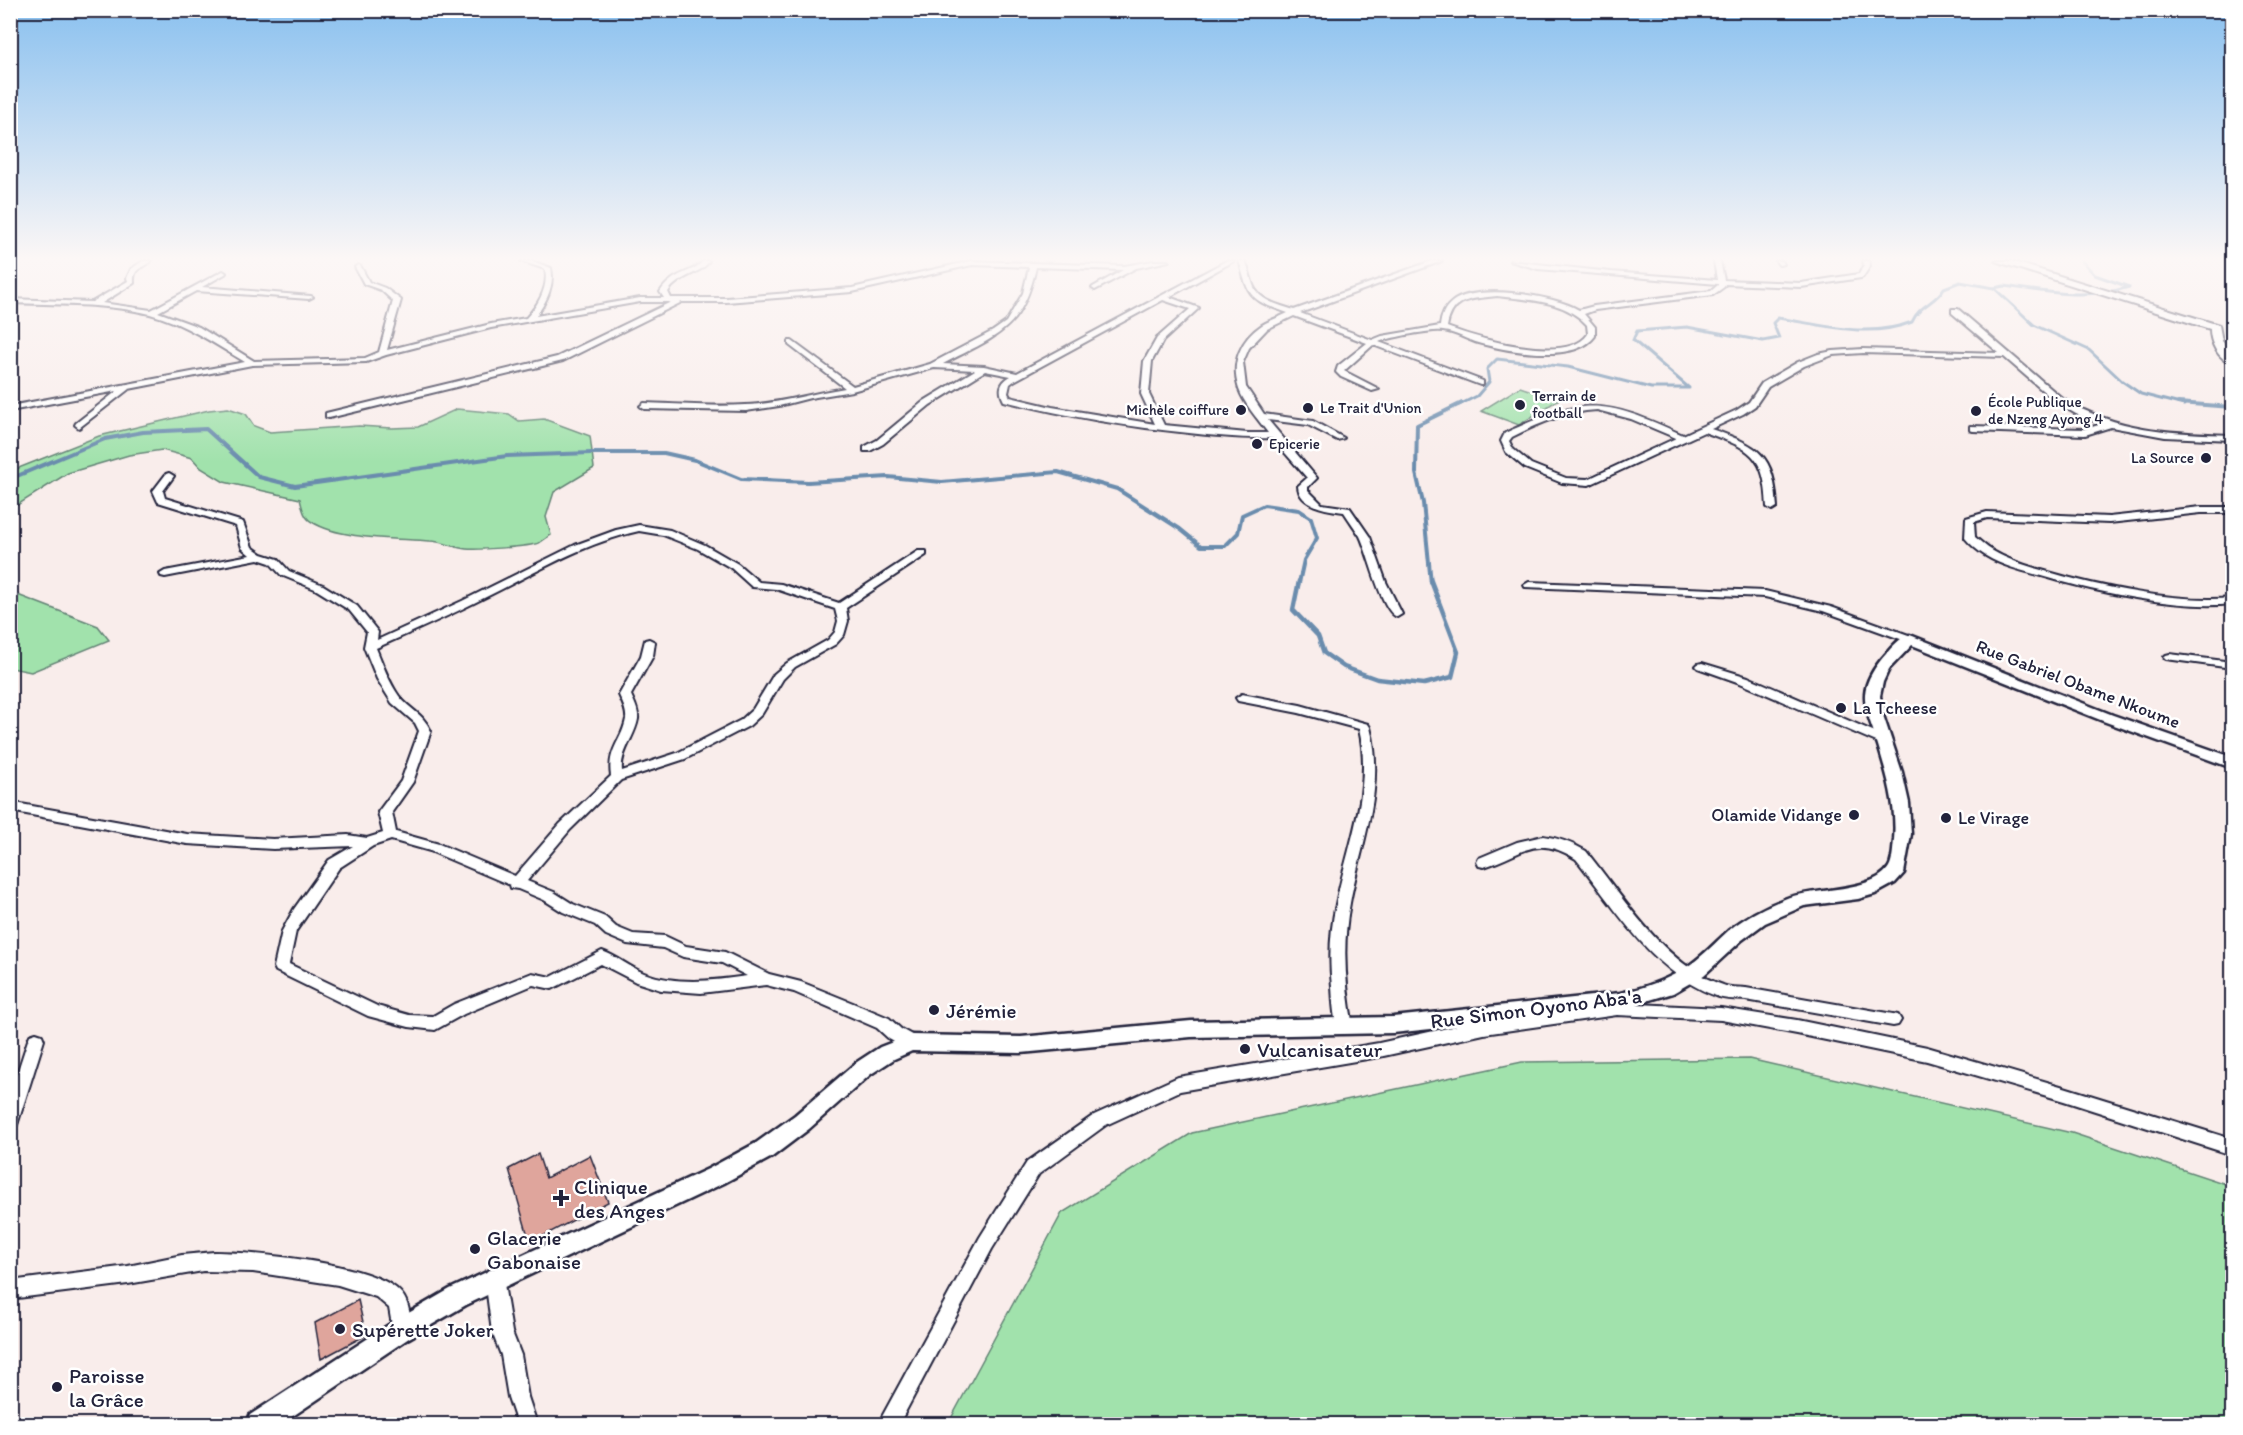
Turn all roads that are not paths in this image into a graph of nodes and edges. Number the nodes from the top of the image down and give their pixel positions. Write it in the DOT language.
graph roads {
  1 [pos="193,328"];
  2 [pos="390,328"];
  3 [pos="491,328"];
  4 [pos="624,328"];
  5 [pos="1003,328"];
  6 [pos="1107,328"];
  7 [pos="1173,328"];
  8 [pos="1263,328"];
  9 [pos="1337,328"];
  10 [pos="1443,328"];
  11 [pos="1593,328"];
  12 [pos="1974,328"];
  13 [pos="2219,328"];
  14 [pos="1373,342"];
  15 [pos="792,344"];
  16 [pos="383,353"];
  17 [pos="2005,355"];
  18 [pos="2232,360"];
  19 [pos="252,363"];
  20 [pos="933,366"];
  21 [pos="984,368"];
  22 [pos="1017,375"];
  23 [pos="1480,383"];
  24 [pos="128,387"];
  25 [pos="852,389"];
  26 [pos="1375,389"];
  27 [pos="644,406"];
  28 [pos="10,410"];
  29 [pos="328,414"];
  30 [pos="1259,416"];
  31 [pos="2112,424"];
  32 [pos="79,425"];
  33 [pos="1161,428"];
  34 [pos="1973,428"];
  35 [pos="1704,429"];
  36 [pos="1274,435"];
  37 [pos="1340,438"];
  38 [pos="2232,438"];
  39 [pos="1684,440"];
  40 [pos="867,449"];
  41 [pos="169,476"];
  42 [pos="1772,507"];
  43 [pos="2232,510"];
  44 [pos="922,553"];
  45 [pos="258,556"];
  46 [pos="165,574"];
  47 [pos="1529,585"];
  48 [pos="2232,601"];
  49 [pos="840,607"];
  50 [pos="1397,614"];
  51 [pos="1910,639"];
  52 [pos="649,642"];
  53 [pos="370,646"];
  54 [pos="2170,657"];
  55 [pos="2232,665"];
  56 [pos="1702,666"];
  57 [pos="1242,698"];
  58 [pos="1885,741"];
  59 [pos="2232,762"];
  60 [pos="617,777"];
  61 [pos="10,806"];
  62 [pos="390,835"];
  63 [pos="368,843"];
  64 [pos="1484,862"];
  65 [pos="516,884"];
  66 [pos="1688,975"];
  67 [pos="766,978"];
  68 [pos="1893,1020"];
  69 [pos="1345,1026"];
  70 [pos="36,1040"];
  71 [pos="911,1043"];
  72 [pos="10,1122"];
  73 [pos="2232,1147"];
  74 [pos="494,1278"];
  75 [pos="10,1290"];
  76 [pos="401,1330"];
  77 [pos="260,1425"];
  78 [pos="527,1425"];
  79 [pos="888,1425"];
  1 -- 19 [label="street"];
  2 -- 16 [label="street"];
  3 -- 16 [label="street"];
  4 -- 29 [label="street"];
  5 -- 20 [label="street"];
  6 -- 22 [label="street"];
  7 -- 33 [label="street"];
  8 -- 30 [label="street"];
  9 -- 14 [label="street"];
  10 -- 11 [label="street"];
  10 -- 14 [label="street"];
  12 -- 17 [label="street"];
  13 -- 18 [label="main road"];
  14 -- 23 [label="street"];
  14 -- 26 [label="street"];
  15 -- 25 [label="street"];
  16 -- 19 [label="street"];
  17 -- 31 [label="street"];
  17 -- 35 [label="street"];
  19 -- 24 [label="street"];
  20 -- 21 [label="street"];
  20 -- 25 [label="street"];
  21 -- 22 [label="street"];
  21 -- 40 [label="street"];
  22 -- 33 [label="street"];
  24 -- 28 [label="street"];
  24 -- 32 [label="street"];
  25 -- 27 [label="street"];
  30 -- 36 [label="street"];
  30 -- 37 [label="street"];
  31 -- 34 [label="street"];
  31 -- 38 [label="street"];
  33 -- 36 [label="street"];
  35 -- 39 [label="street"];
  35 -- 42 [label="street"];
  36 -- 50 [label="street"];
  39 -- 39 [label="street"];
  41 -- 45 [label="street"];
  43 -- 48 [label="street"];
  44 -- 49 [label="street"];
  45 -- 46 [label="street"];
  45 -- 53 [label="street"];
  47 -- 51 [label="street"];
  49 -- 53 [label="street"];
  49 -- 60 [label="street"];
  51 -- 58 [label="street, Rue Simon Oyono Aba'a"];
  51 -- 59 [label="street, Rue Gabriel Obame Nkoume"];
  52 -- 60 [label="street"];
  53 -- 62 [label="street"];
  54 -- 55 [label="street"];
  56 -- 58 [label="street"];
  57 -- 69 [label="street"];
  58 -- 66 [label="street, Rue Simon Oyono Aba'a"];
  60 -- 65 [label="street"];
  61 -- 63 [label="street"];
  62 -- 63 [label="street"];
  62 -- 65 [label="street"];
  63 -- 67 [label="street"];
  64 -- 66 [label="street"];
  65 -- 67 [label="street"];
  66 -- 68 [label="street"];
  66 -- 69 [label="street, Rue Simon Oyono Aba'a"];
  67 -- 71 [label="street"];
  69 -- 71 [label="street, Rue Simon Oyono Aba'a"];
  70 -- 72 [label="street"];
  71 -- 74 [label="street"];
  73 -- 79 [label="street"];
  74 -- 76 [label="street"];
  74 -- 78 [label="street"];
  75 -- 76 [label="street"];
  76 -- 77 [label="street"];
}
